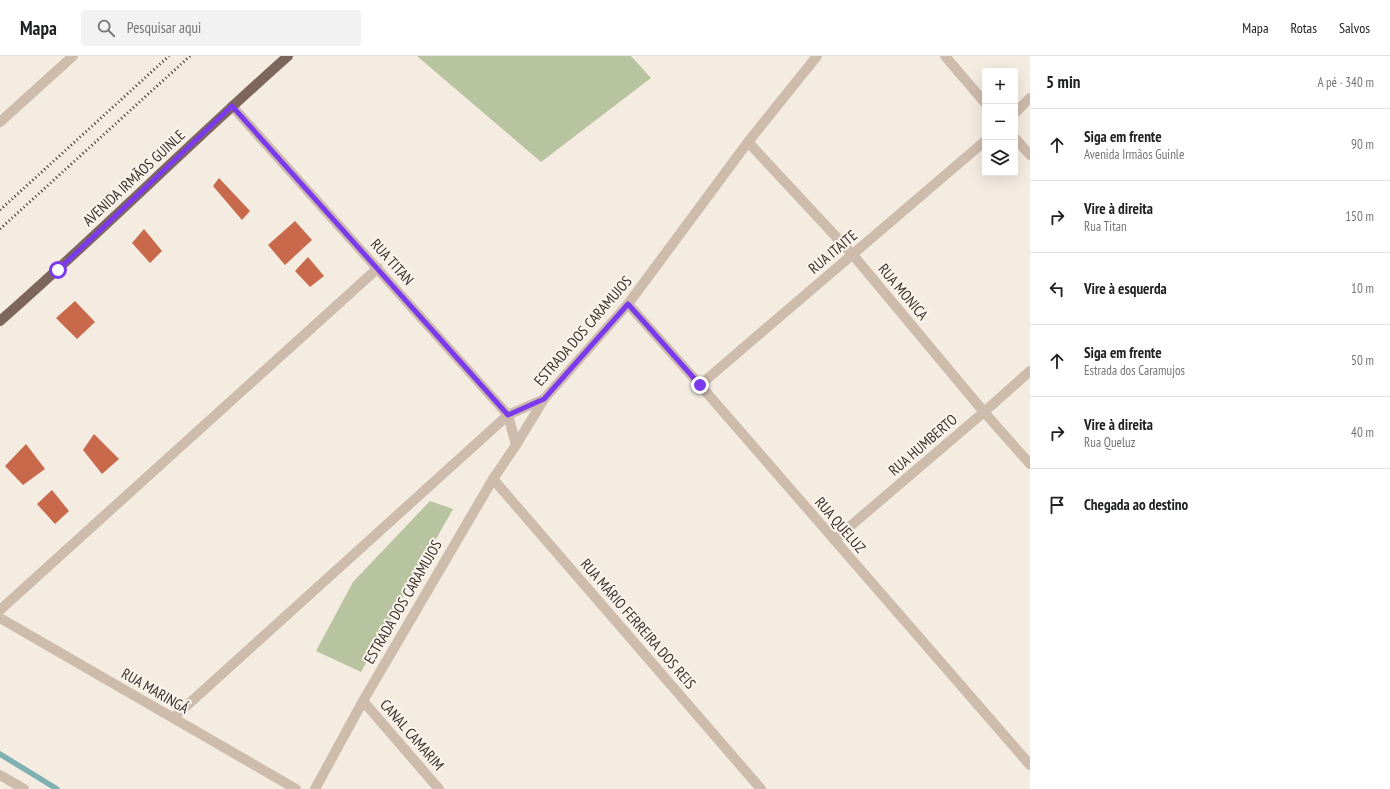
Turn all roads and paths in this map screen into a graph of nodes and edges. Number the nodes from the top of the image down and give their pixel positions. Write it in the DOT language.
graph roads {
  1 [pos="73,56"];
  2 [pos="288,56"];
  3 [pos="817,56"];
  4 [pos="945,56"];
  5 [pos="1030,98"];
  6 [pos="982,99"];
  7 [pos="232,106"];
  8 [pos="1018,111"];
  9 [pos="0,122"];
  10 [pos="1017,140"];
  11 [pos="748,142"];
  12 [pos="982,144"];
  13 [pos="1030,155"];
  14 [pos="853,255"];
  15 [pos="378,268"];
  16 [pos="628,304"];
  17 [pos="0,321"];
  18 [pos="1030,371"];
  19 [pos="700,385"];
  20 [pos="544,399"];
  21 [pos="984,412"];
  22 [pos="508,415"];
  23 [pos="516,445"];
  24 [pos="1030,464"];
  25 [pos="493,479"];
  26 [pos="834,540"];
  27 [pos="0,610"];
  28 [pos="0,618"];
  29 [pos="362,701"];
  30 [pos="173,718"];
  31 [pos="1030,764"];
  32 [pos="0,775"];
  33 [pos="24,789"];
  34 [pos="296,789"];
  35 [pos="315,789"];
  36 [pos="439,789"];
  37 [pos="761,789"];
  1 -- 9 [label="street"];
  2 -- 7 [label="main road, AVENIDA IRMÃOS GUINLE"];
  3 -- 11 [label="street, ESTRADA DOS CARAMUJOS"];
  4 -- 6 [label="street"];
  5 -- 8 [label="street"];
  7 -- 15 [label="street, RUA TITAN"];
  7 -- 17 [label="main road, AVENIDA IRMÃOS GUINLE"];
  10 -- 13 [label="street"];
  11 -- 14 [label="street, RUA MONICA"];
  11 -- 16 [label="street, ESTRADA DOS CARAMUJOS"];
  12 -- 14 [label="street, RUA ITAITE"];
  14 -- 19 [label="street, RUA ITAITE"];
  14 -- 21 [label="street, RUA MONICA"];
  15 -- 22 [label="street, RUA TITAN"];
  15 -- 27 [label="street"];
  16 -- 19 [label="street, RUA QUELUZ"];
  16 -- 20 [label="street, ESTRADA DOS CARAMUJOS"];
  18 -- 21 [label="street, RUA HUMBERTO"];
  19 -- 26 [label="street, RUA QUELUZ"];
  20 -- 22 [label="street"];
  20 -- 23 [label="street, ESTRADA DOS CARAMUJOS"];
  21 -- 24 [label="street, RUA MONICA"];
  21 -- 26 [label="street, RUA HUMBERTO"];
  22 -- 23 [label="street, RUA TITAN"];
  22 -- 30 [label="street"];
  23 -- 25 [label="street, ESTRADA DOS CARAMUJOS"];
  25 -- 29 [label="street, ESTRADA DOS CARAMUJOS"];
  25 -- 37 [label="street, RUA MÁRIO FERREIRA DOS REIS"];
  26 -- 31 [label="street, RUA QUELUZ"];
  28 -- 30 [label="street, RUA MARINGÁ"];
  29 -- 35 [label="street, ESTRADA DOS CARAMUJOS"];
  29 -- 36 [label="street, CANAL CAMARIM"];
  30 -- 34 [label="street, RUA MARINGÁ"];
  32 -- 33 [label="street"];
}
